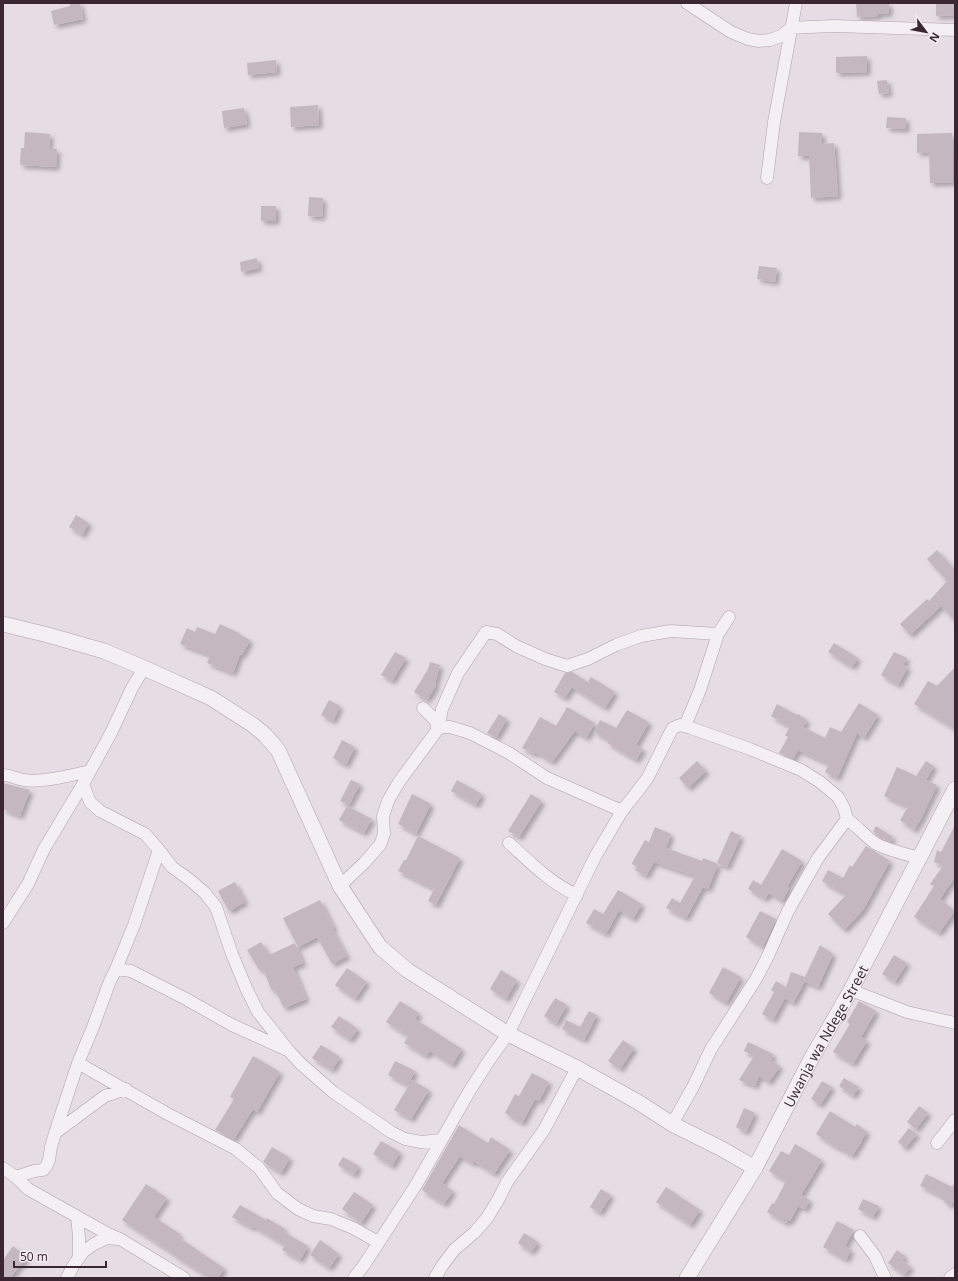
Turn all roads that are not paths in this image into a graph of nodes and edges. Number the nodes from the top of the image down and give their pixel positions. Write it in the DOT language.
graph roads {
  1 [pos="687,3"];
  2 [pos="796,3"];
  3 [pos="791,28"];
  4 [pos="955,30"];
  5 [pos="767,178"];
  6 [pos="729,617"];
  7 [pos="3,624"];
  8 [pos="718,634"];
  9 [pos="144,668"];
  10 [pos="423,708"];
  11 [pos="685,726"];
  12 [pos="438,730"];
  13 [pos="90,771"];
  14 [pos="3,775"];
  15 [pos="83,784"];
  16 [pos="955,789"];
  17 [pos="622,811"];
  18 [pos="847,819"];
  19 [pos="509,843"];
  20 [pos="159,850"];
  21 [pos="920,858"];
  22 [pos="340,886"];
  23 [pos="577,895"];
  24 [pos="3,923"];
  25 [pos="116,969"];
  26 [pos="851,990"];
  27 [pos="955,1023"];
  28 [pos="508,1034"];
  29 [pos="288,1050"];
  30 [pos="78,1063"];
  31 [pos="577,1068"];
  32 [pos="126,1090"];
  33 [pos="955,1120"];
  34 [pos="672,1124"];
  35 [pos="55,1132"];
  36 [pos="441,1140"];
  37 [pos="937,1143"];
  38 [pos="3,1168"];
  39 [pos="755,1168"];
  40 [pos="16,1177"];
  41 [pos="78,1217"];
  42 [pos="860,1236"];
  43 [pos="120,1240"];
  44 [pos="378,1242"];
  45 [pos="79,1258"];
  46 [pos="955,1274"];
  47 [pos="68,1278"];
  48 [pos="184,1278"];
  49 [pos="354,1278"];
  50 [pos="435,1278"];
  51 [pos="687,1278"];
  52 [pos="885,1278"];
  53 [pos="950,1278"];
  1 -- 3 [label="street"];
  2 -- 3 [label="street"];
  3 -- 4 [label="street"];
  3 -- 5 [label="street"];
  6 -- 8 [label="street"];
  7 -- 9 [label="street"];
  8 -- 11 [label="street"];
  8 -- 12 [label="street"];
  9 -- 13 [label="street"];
  9 -- 22 [label="street"];
  10 -- 12 [label="street"];
  11 -- 17 [label="street"];
  11 -- 18 [label="street"];
  12 -- 17 [label="street"];
  12 -- 22 [label="street"];
  13 -- 14 [label="street"];
  13 -- 15 [label="street"];
  15 -- 20 [label="street"];
  15 -- 24 [label="street"];
  16 -- 21 [label="street, Uwanja wa Ndege Street"];
  17 -- 23 [label="street"];
  18 -- 21 [label="street"];
  18 -- 34 [label="street"];
  19 -- 23 [label="street"];
  20 -- 25 [label="street"];
  20 -- 29 [label="street"];
  21 -- 26 [label="street, Uwanja wa Ndege Street"];
  22 -- 28 [label="street"];
  23 -- 28 [label="street"];
  25 -- 29 [label="street"];
  25 -- 30 [label="street"];
  26 -- 27 [label="street"];
  26 -- 39 [label="street, Uwanja wa Ndege Street"];
  28 -- 31 [label="street"];
  28 -- 36 [label="street"];
  29 -- 36 [label="street"];
  30 -- 32 [label="street"];
  30 -- 35 [label="street"];
  31 -- 34 [label="street"];
  31 -- 50 [label="street"];
  32 -- 35 [label="street"];
  32 -- 44 [label="street"];
  33 -- 37 [label="street"];
  34 -- 39 [label="street"];
  35 -- 40 [label="street"];
  36 -- 44 [label="street"];
  38 -- 40 [label="street"];
  39 -- 51 [label="street, Uwanja wa Ndege Street"];
  40 -- 41 [label="street"];
  41 -- 43 [label="street"];
  41 -- 45 [label="street"];
  42 -- 52 [label="street"];
  43 -- 45 [label="street"];
  43 -- 48 [label="street"];
  44 -- 49 [label="street"];
  45 -- 47 [label="street"];
  46 -- 53 [label="street"];
}
